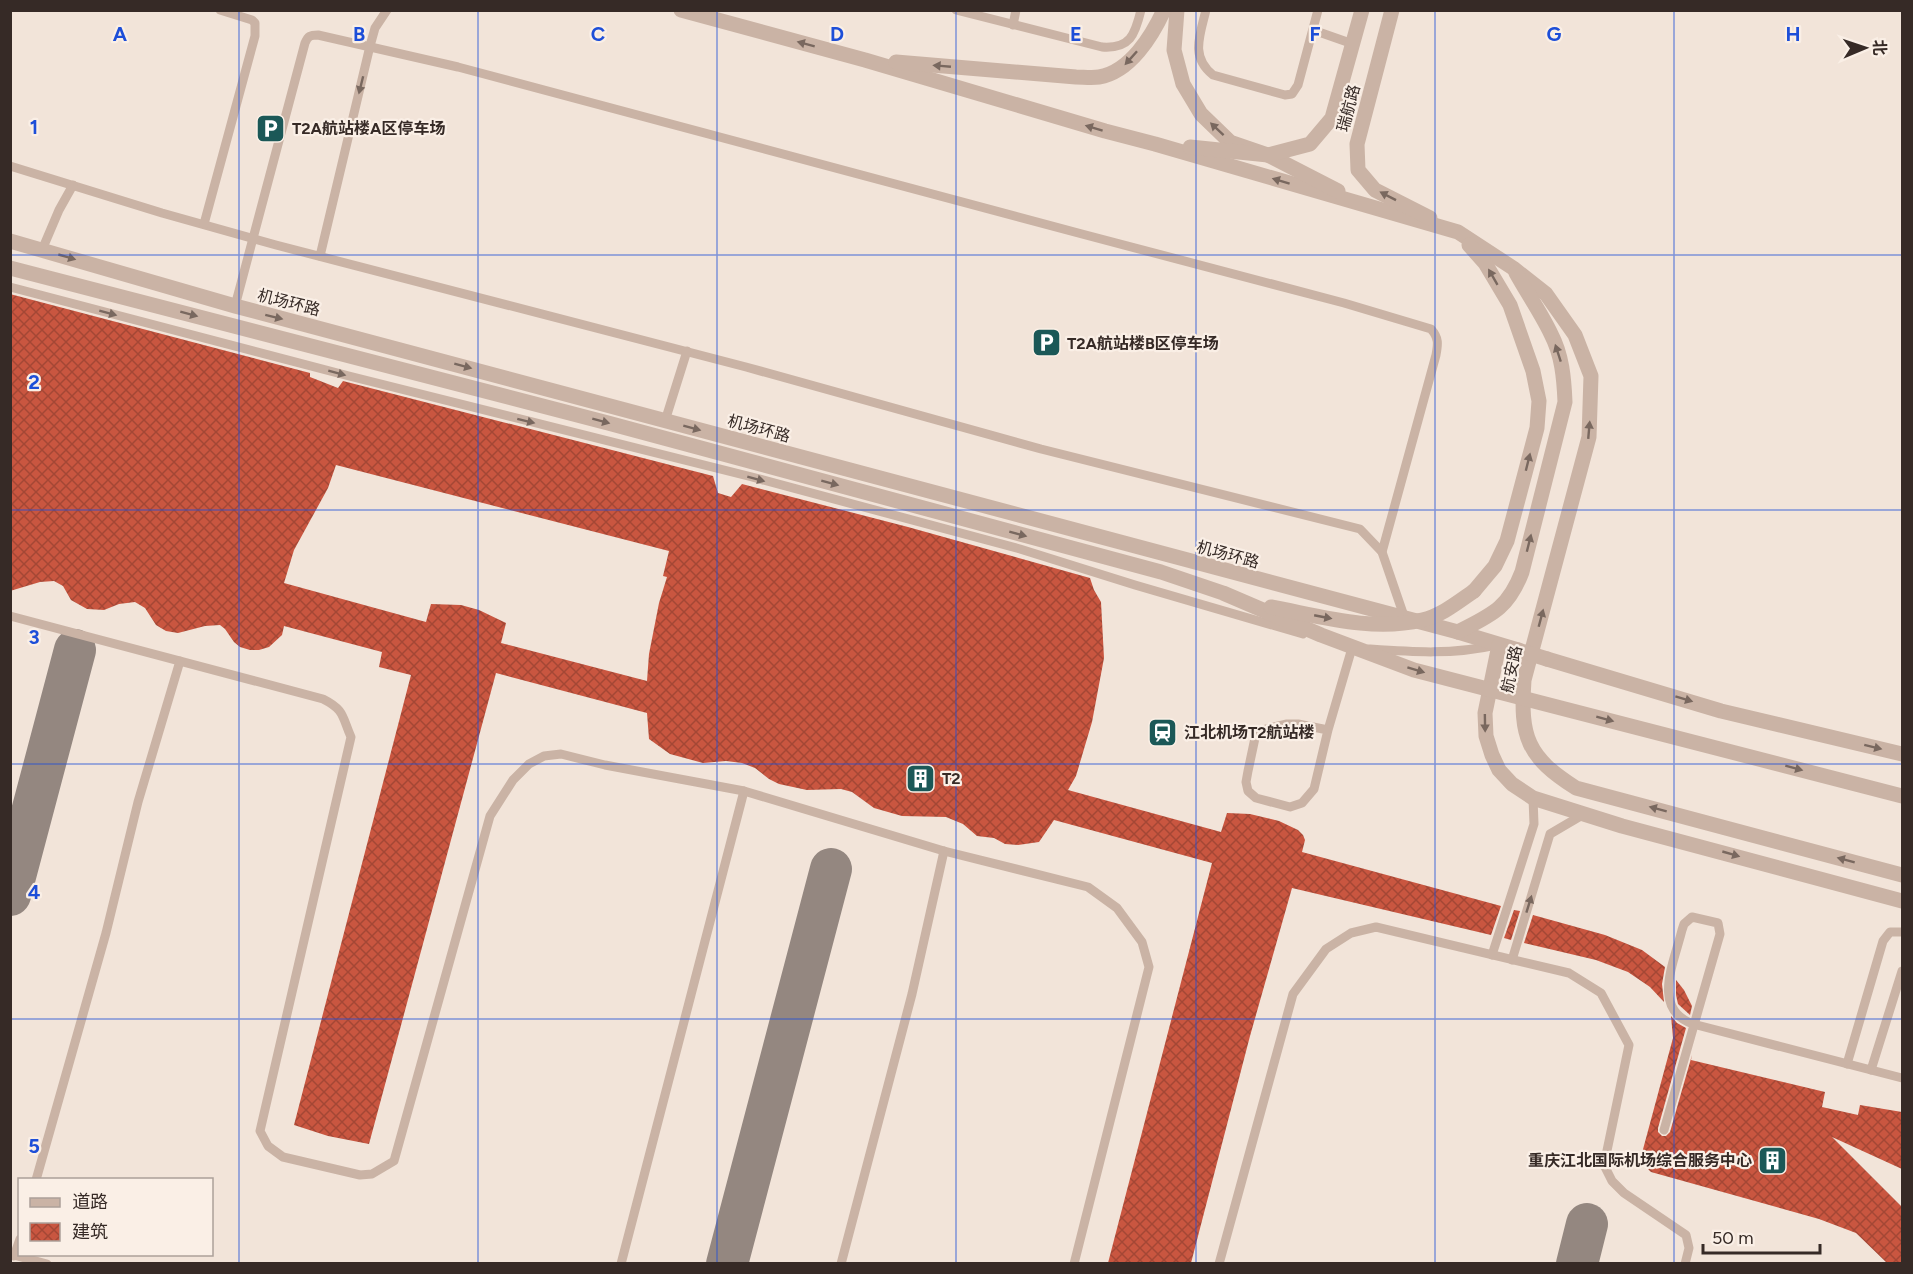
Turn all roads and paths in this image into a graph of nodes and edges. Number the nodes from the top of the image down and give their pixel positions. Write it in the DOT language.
graph roads {
  1 [pos="220,10"];
  2 [pos="387,10"];
  3 [pos="681,10"];
  4 [pos="956,10"];
  5 [pos="1017,10"];
  6 [pos="1141,10"];
  7 [pos="1164,10"];
  8 [pos="1177,10"];
  9 [pos="1206,10"];
  10 [pos="1318,10"];
  11 [pos="1362,10"];
  12 [pos="1392,10"];
  13 [pos="1013,25"];
  14 [pos="1313,30"];
  15 [pos="1353,44"];
  16 [pos="370,46"];
  17 [pos="865,60"];
  18 [pos="1155,144"];
  19 [pos="1268,155"];
  20 [pos="10,165"];
  21 [pos="73,185"];
  22 [pos="1370,208"];
  23 [pos="204,224"];
  24 [pos="1458,232"];
  25 [pos="253,238"];
  26 [pos="10,241"];
  27 [pos="42,250"];
  28 [pos="320,256"];
  29 [pos="10,268"];
  30 [pos="1513,268"];
  31 [pos="10,287"];
  32 [pos="235,306"];
  33 [pos="687,351"];
  34 [pos="665,421"];
  35 [pos="1382,552"];
  36 [pos="1245,602"];
  37 [pos="10,616"];
  38 [pos="1405,619"];
  39 [pos="1458,632"];
  40 [pos="1499,645"];
  41 [pos="1352,648"];
  42 [pos="180,661"];
  43 [pos="1328,730"];
  44 [pos="1902,754"];
  45 [pos="744,791"];
  46 [pos="1902,796"];
  47 [pos="1533,798"];
  48 [pos="1584,814"];
  49 [pos="944,851"];
  50 [pos="1902,875"];
  51 [pos="1902,901"];
  52 [pos="1902,932"];
  53 [pos="1492,955"];
  54 [pos="1512,960"];
  55 [pos="1902,971"];
  56 [pos="1693,1024"];
  57 [pos="1847,1064"];
  58 [pos="1871,1070"];
  59 [pos="1902,1078"];
  60 [pos="1664,1130"];
  61 [pos="36,1178"];
  62 [pos="12,1255"];
  63 [pos="47,1263"];
  64 [pos="621,1263"];
  65 [pos="841,1263"];
  66 [pos="1074,1263"];
  67 [pos="1219,1263"];
  68 [pos="1685,1263"];
  1 -- 23 [label="lane"];
  2 -- 16 [label="lane"];
  17 -- 3 [label="street, one-way"];
  4 -- 13 [label="lane"];
  5 -- 13 [label="lane"];
  6 -- 13 [label="lane"];
  7 -- 17 [label="street, one-way"];
  19 -- 8 [label="street, one-way"];
  9 -- 14 [label="lane"];
  10 -- 14 [label="lane"];
  11 -- 15 [label="street, 瑞航路"];
  24 -- 12 [label="street, 瑞航路, one-way"];
  14 -- 15 [label="lane"];
  15 -- 19 [label="street, 瑞航路"];
  16 -- 25 [label="lane"];
  16 -- 28 [label="lane, one-way"];
  16 -- 35 [label="lane"];
  18 -- 17 [label="street, one-way"];
  18 -- 19 [label="street"];
  22 -- 18 [label="street, one-way"];
  19 -- 22 [label="street"];
  20 -- 21 [label="lane"];
  21 -- 23 [label="lane"];
  21 -- 27 [label="lane"];
  22 -- 24 [label="street"];
  23 -- 25 [label="lane"];
  24 -- 30 [label="street"];
  36 -- 24 [label="street, one-way, bridge"];
  25 -- 28 [label="lane"];
  25 -- 32 [label="lane"];
  26 -- 27 [label="street, 机场环路"];
  27 -- 32 [label="street, 机场环路, one-way"];
  28 -- 33 [label="lane"];
  29 -- 36 [label="street, 机场环路, one-way, bridge"];
  39 -- 30 [label="street, one-way"];
  50 -- 30 [label="street, 航安路, one-way"];
  31 -- 41 [label="lane, 机场环路, one-way"];
  32 -- 34 [label="street, 机场环路, one-way"];
  33 -- 34 [label="lane"];
  33 -- 35 [label="lane"];
  34 -- 38 [label="street, 机场环路, one-way"];
  35 -- 38 [label="lane"];
  36 -- 46 [label="street, one-way, bridge"];
  37 -- 42 [label="lane"];
  38 -- 39 [label="street, 机场环路"];
  39 -- 40 [label="street, 机场环路"];
  40 -- 41 [label="lane, 机场环路"];
  40 -- 44 [label="street, 机场环路, one-way, bridge"];
  40 -- 47 [label="street, 航安路, one-way"];
  41 -- 43 [label="lane"];
  42 -- 45 [label="lane"];
  42 -- 61 [label="lane"];
  43 -- 43 [label="lane"];
  45 -- 49 [label="lane"];
  45 -- 64 [label="lane"];
  47 -- 48 [label="street, 航安路"];
  47 -- 53 [label="lane"];
  48 -- 51 [label="street, 航安路, one-way"];
  54 -- 48 [label="lane, one-way"];
  49 -- 65 [label="lane"];
  49 -- 66 [label="lane"];
  52 -- 57 [label="lane"];
  53 -- 54 [label="lane"];
  53 -- 67 [label="lane"];
  54 -- 68 [label="lane"];
  55 -- 58 [label="lane"];
  56 -- 56 [label="lane"];
  56 -- 57 [label="lane"];
  56 -- 60 [label="lane"];
  57 -- 58 [label="lane"];
  58 -- 59 [label="lane"];
  62 -- 63 [label="lane"];
}
